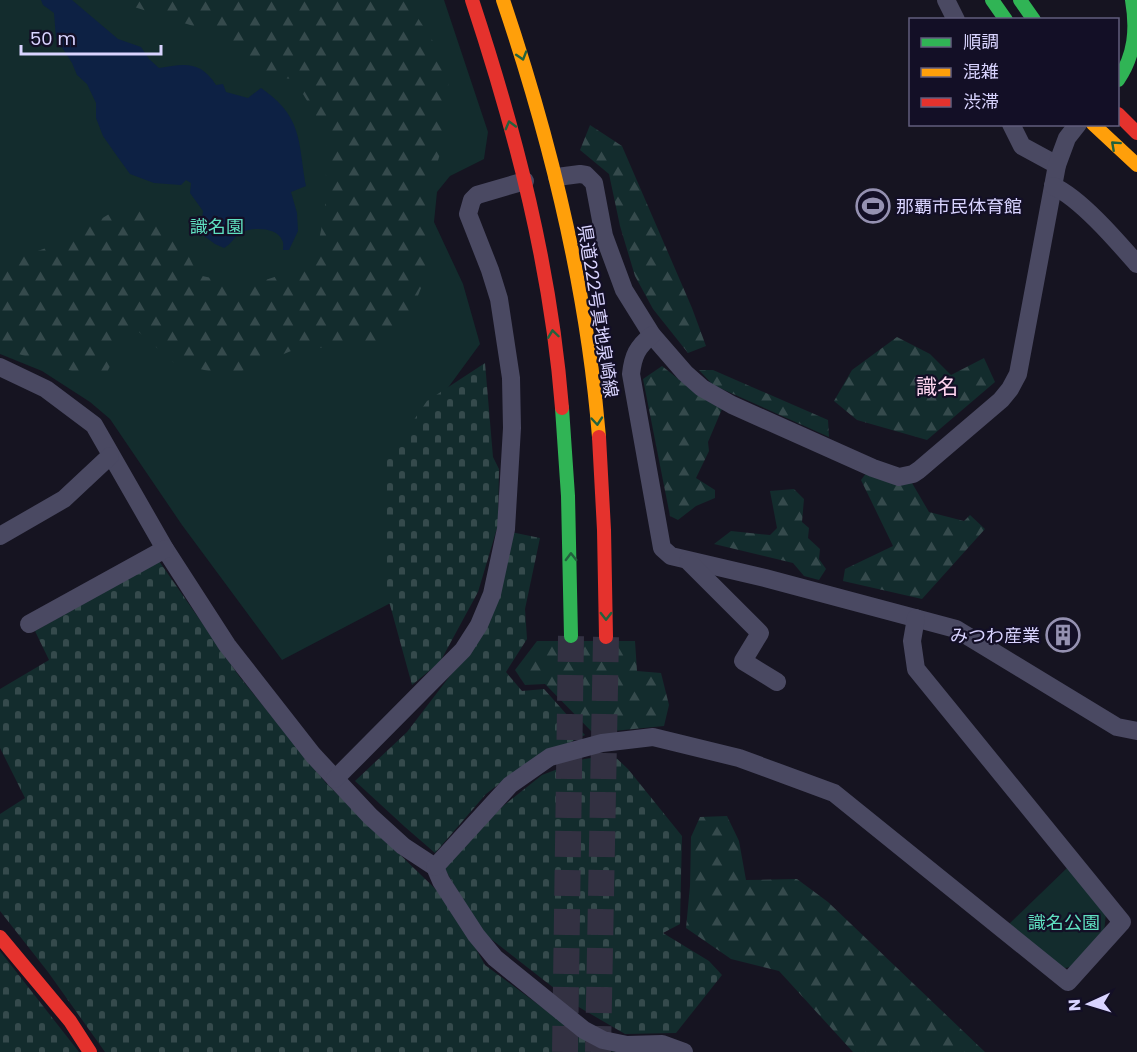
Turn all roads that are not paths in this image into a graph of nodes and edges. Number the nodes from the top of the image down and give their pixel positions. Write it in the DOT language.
graph roads {
  1 [pos="472,0"];
  2 [pos="503,0"];
  3 [pos="946,0"];
  4 [pos="993,0"];
  5 [pos="1020,0"];
  6 [pos="1132,0"];
  7 [pos="955,18"];
  8 [pos="1005,18"];
  9 [pos="1032,18"];
  10 [pos="1119,78"];
  11 [pos="1119,115"];
  12 [pos="1012,126"];
  13 [pos="1076,126"];
  14 [pos="1095,126"];
  15 [pos="1137,133"];
  16 [pos="1057,165"];
  17 [pos="1137,165"];
  18 [pos="557,177"];
  19 [pos="525,181"];
  20 [pos="1053,186"];
  21 [pos="1137,264"];
  22 [pos="652,335"];
  23 [pos="0,367"];
  24 [pos="110,456"];
  25 [pos="0,536"];
  26 [pos="165,549"];
  27 [pos="687,561"];
  28 [pos="916,618"];
  29 [pos="29,624"];
  30 [pos="571,636"];
  31 [pos="606,637"];
  32 [pos="777,682"];
  33 [pos="1137,730"];
  34 [pos="335,779"];
  35 [pos="435,867"];
  36 [pos="0,937"];
  37 [pos="90,1052"];
  38 [pos="684,1052"];
  19 -- 1 [label="main road, one-way"];
  2 -- 18 [label="main road, 県道222号真地泉崎線, one-way"];
  3 -- 7 [label="street"];
  4 -- 8 [label="main road"];
  5 -- 9 [label="main road"];
  6 -- 10 [label="main road"];
  11 -- 15 [label="main road"];
  12 -- 16 [label="street"];
  13 -- 16 [label="street"];
  17 -- 14 [label="main road, one-way"];
  16 -- 20 [label="street"];
  18 -- 22 [label="street"];
  18 -- 31 [label="main road, 県道222号真地泉崎線, one-way"];
  30 -- 19 [label="main road, one-way"];
  19 -- 34 [label="street"];
  20 -- 21 [label="street"];
  20 -- 22 [label="street"];
  22 -- 27 [label="street"];
  23 -- 24 [label="street"];
  24 -- 25 [label="street"];
  24 -- 26 [label="street"];
  26 -- 29 [label="street"];
  26 -- 34 [label="street"];
  27 -- 28 [label="street"];
  27 -- 32 [label="street"];
  28 -- 33 [label="street"];
  28 -- 35 [label="street"];
  34 -- 35 [label="street"];
  35 -- 38 [label="street"];
  36 -- 37 [label="main road"];
}
